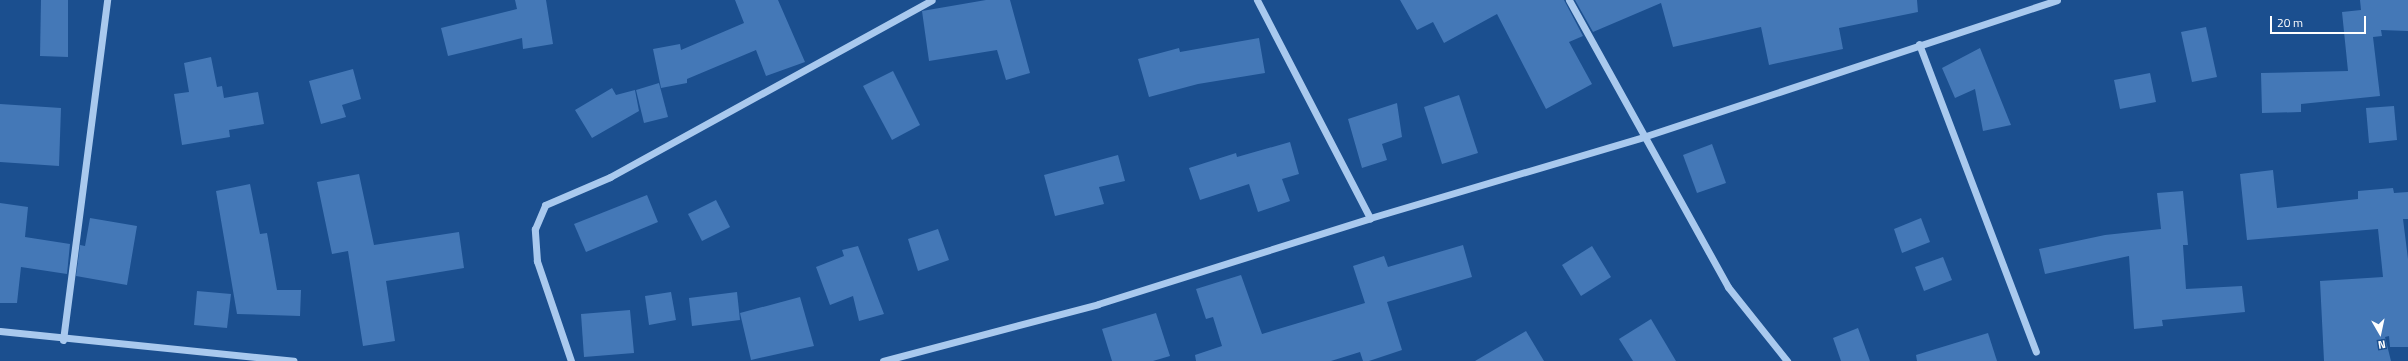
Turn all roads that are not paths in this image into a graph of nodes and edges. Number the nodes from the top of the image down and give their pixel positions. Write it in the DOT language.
graph roads {
  1 [pos="107,0"];
  2 [pos="932,0"];
  3 [pos="1257,0"];
  4 [pos="1569,0"];
  5 [pos="2057,0"];
  6 [pos="1919,44"];
  7 [pos="1643,137"];
  8 [pos="1370,218"];
  9 [pos="0,331"];
  10 [pos="63,340"];
  11 [pos="2036,352"];
  12 [pos="292,361"];
  13 [pos="571,361"];
  14 [pos="883,361"];
  15 [pos="1787,361"];
  1 -- 10 [label="street"];
  2 -- 13 [label="street"];
  3 -- 8 [label="street"];
  4 -- 7 [label="street"];
  5 -- 6 [label="street"];
  6 -- 7 [label="street"];
  6 -- 11 [label="street"];
  7 -- 8 [label="street"];
  7 -- 15 [label="street"];
  8 -- 14 [label="street"];
  9 -- 10 [label="street"];
  10 -- 12 [label="street"];
}
